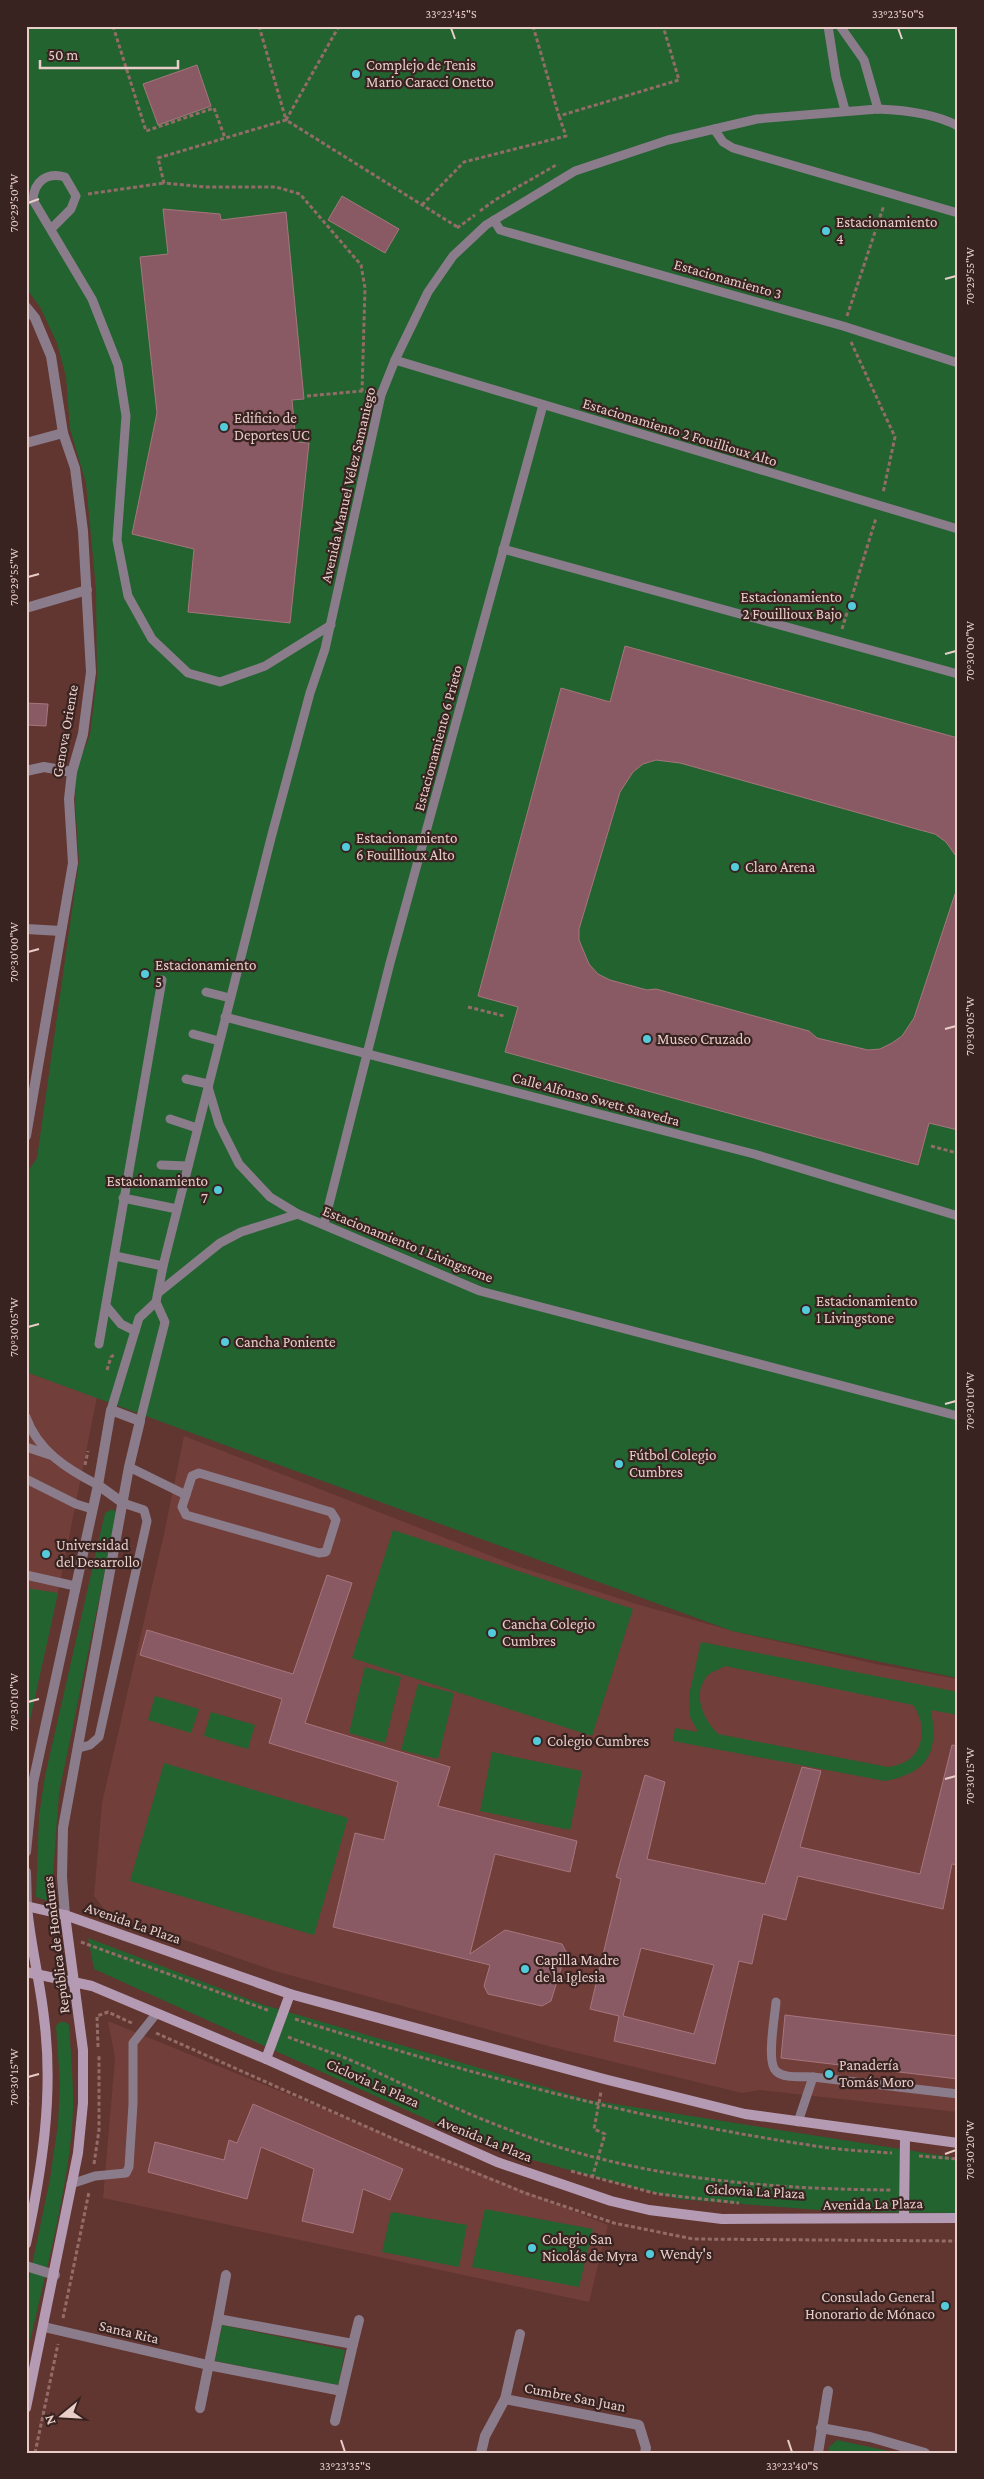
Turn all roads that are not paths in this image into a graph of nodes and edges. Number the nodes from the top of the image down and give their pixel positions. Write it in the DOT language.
graph roads {
  1 [pos="828,26"];
  2 [pos="840,26"];
  3 [pos="878,109"];
  4 [pos="845,110"];
  5 [pos="958,126"];
  6 [pos="714,129"];
  7 [pos="958,213"];
  8 [pos="494,220"];
  9 [pos="51,229"];
  10 [pos="26,307"];
  11 [pos="395,360"];
  12 [pos="958,363"];
  13 [pos="543,405"];
  14 [pos="63,433"];
  15 [pos="26,443"];
  16 [pos="958,529"];
  17 [pos="503,549"];
  18 [pos="87,590"];
  19 [pos="26,608"];
  20 [pos="330,624"];
  21 [pos="958,674"];
  22 [pos="26,771"];
  23 [pos="72,772"];
  24 [pos="26,930"];
  25 [pos="61,931"];
  26 [pos="162,980"];
  27 [pos="206,992"];
  28 [pos="230,998"];
  29 [pos="225,1017"];
  30 [pos="193,1034"];
  31 [pos="219,1041"];
  32 [pos="366,1053"];
  33 [pos="186,1078"];
  34 [pos="208,1084"];
  35 [pos="170,1118"];
  36 [pos="197,1128"];
  37 [pos="26,1136"];
  38 [pos="161,1165"];
  39 [pos="188,1166"];
  40 [pos="123,1198"];
  41 [pos="177,1209"];
  42 [pos="298,1214"];
  43 [pos="958,1216"];
  44 [pos="324,1224"];
  45 [pos="115,1256"];
  46 [pos="163,1266"];
  47 [pos="157,1297"];
  48 [pos="106,1306"];
  49 [pos="135,1331"];
  50 [pos="100,1344"];
  51 [pos="111,1410"];
  52 [pos="958,1416"];
  53 [pos="26,1417"];
  54 [pos="140,1421"];
  55 [pos="26,1446"];
  56 [pos="50,1455"];
  57 [pos="129,1467"];
  58 [pos="26,1479"];
  59 [pos="98,1485"];
  60 [pos="186,1495"];
  61 [pos="123,1503"];
  62 [pos="92,1509"];
  63 [pos="26,1575"];
  64 [pos="75,1586"];
  65 [pos="79,1748"];
  66 [pos="26,1852"];
  67 [pos="26,1872"];
  68 [pos="27,1906"];
  69 [pos="65,1915"];
  70 [pos="31,1973"];
  71 [pos="73,1980"];
  72 [pos="290,1994"];
  73 [pos="776,2002"];
  74 [pos="156,2014"];
  75 [pos="266,2059"];
  76 [pos="813,2077"];
  77 [pos="958,2094"];
  78 [pos="798,2122"];
  79 [pos="905,2137"];
  80 [pos="958,2143"];
  81 [pos="71,2184"];
  82 [pos="904,2217"];
  83 [pos="958,2218"];
  84 [pos="26,2244"];
  85 [pos="26,2266"];
  86 [pos="55,2274"];
  87 [pos="226,2275"];
  88 [pos="218,2319"];
  89 [pos="360,2320"];
  90 [pos="44,2327"];
  91 [pos="520,2334"];
  92 [pos="354,2344"];
  93 [pos="208,2365"];
  94 [pos="342,2391"];
  95 [pos="828,2391"];
  96 [pos="505,2399"];
  97 [pos="26,2408"];
  98 [pos="200,2408"];
  99 [pos="336,2421"];
  100 [pos="821,2428"];
  101 [pos="920,2452"];
  102 [pos="481,2453"];
  103 [pos="645,2453"];
  104 [pos="818,2453"];
  1 -- 4 [label="lane"];
  2 -- 3 [label="lane"];
  3 -- 4 [label="lane, Avenida Manuel Vélez Samaniego"];
  3 -- 5 [label="lane, Avenida Manuel Vélez Samaniego"];
  4 -- 6 [label="lane, Avenida Manuel Vélez Samaniego"];
  6 -- 7 [label="lane"];
  6 -- 8 [label="lane, Avenida Manuel Vélez Samaniego"];
  8 -- 11 [label="lane, Avenida Manuel Vélez Samaniego"];
  8 -- 12 [label="lane, Estacionamiento 3"];
  9 -- 9 [label="lane"];
  9 -- 20 [label="lane"];
  10 -- 14 [label="street, Genova Oriente"];
  11 -- 13 [label="lane, Estacionamiento 2 Fouillioux Alto"];
  11 -- 20 [label="lane, Avenida Manuel Vélez Samaniego"];
  13 -- 16 [label="lane, Estacionamiento 2 Fouillioux Alto"];
  13 -- 17 [label="lane, Estacionamiento 6 Prieto"];
  14 -- 15 [label="street"];
  14 -- 18 [label="street, Genova Oriente"];
  17 -- 21 [label="lane"];
  17 -- 32 [label="lane, Estacionamiento 6 Prieto"];
  18 -- 19 [label="street"];
  18 -- 23 [label="street, Genova Oriente"];
  20 -- 28 [label="lane, Avenida Manuel Vélez Samaniego"];
  22 -- 23 [label="street"];
  23 -- 25 [label="street, Genova Oriente"];
  24 -- 25 [label="street"];
  25 -- 37 [label="street, Genova Oriente"];
  26 -- 40 [label="lane"];
  27 -- 28 [label="lane"];
  28 -- 29 [label="lane, Avenida Manuel Vélez Samaniego"];
  29 -- 31 [label="lane, Avenida Manuel Vélez Samaniego"];
  29 -- 32 [label="lane, Calle Alfonso Swett Saavedra"];
  30 -- 31 [label="lane"];
  31 -- 34 [label="lane, Avenida Manuel Vélez Samaniego"];
  32 -- 43 [label="lane, Calle Alfonso Swett Saavedra"];
  32 -- 44 [label="lane, Estacionamiento 6 Prieto"];
  33 -- 34 [label="lane"];
  34 -- 36 [label="lane, Avenida Manuel Vélez Samaniego"];
  34 -- 42 [label="lane, Estacionamiento 1 Livingstone"];
  35 -- 36 [label="lane"];
  36 -- 39 [label="lane, Avenida Manuel Vélez Samaniego"];
  38 -- 39 [label="lane"];
  39 -- 41 [label="lane, Avenida Manuel Vélez Samaniego"];
  40 -- 41 [label="lane"];
  40 -- 45 [label="lane"];
  41 -- 46 [label="lane, Avenida Manuel Vélez Samaniego"];
  42 -- 44 [label="lane, Estacionamiento 1 Livingstone"];
  42 -- 47 [label="lane"];
  44 -- 52 [label="lane, Estacionamiento 1 Livingstone"];
  45 -- 46 [label="lane"];
  45 -- 48 [label="lane"];
  46 -- 47 [label="lane, Avenida Manuel Vélez Samaniego"];
  47 -- 49 [label="lane"];
  47 -- 54 [label="lane"];
  48 -- 49 [label="lane"];
  48 -- 50 [label="lane"];
  49 -- 51 [label="lane"];
  51 -- 54 [label="street"];
  51 -- 59 [label="street"];
  53 -- 56 [label="lane"];
  54 -- 57 [label="street, República de Honduras"];
  55 -- 56 [label="lane"];
  56 -- 59 [label="lane"];
  57 -- 60 [label="lane"];
  57 -- 61 [label="street, República de Honduras"];
  58 -- 62 [label="lane"];
  59 -- 61 [label="street"];
  59 -- 62 [label="street"];
  60 -- 60 [label="lane"];
  61 -- 65 [label="street, República de Honduras"];
  61 -- 65 [label="lane"];
  62 -- 64 [label="street"];
  63 -- 64 [label="lane"];
  64 -- 66 [label="street"];
  65 -- 69 [label="street, República de Honduras"];
  67 -- 68 [label="street, República de Honduras"];
  68 -- 69 [label="main road, Avenida La Plaza"];
  68 -- 70 [label="main road, República de Honduras"];
  69 -- 71 [label="main road, República de Honduras"];
  69 -- 72 [label="main road, Avenida La Plaza"];
  70 -- 71 [label="main road, Avenida La Plaza"];
  70 -- 84 [label="main road, República de Honduras"];
  71 -- 74 [label="main road, Avenida La Plaza"];
  71 -- 81 [label="main road, República de Honduras"];
  72 -- 75 [label="main road"];
  72 -- 78 [label="main road, Avenida La Plaza"];
  73 -- 76 [label="lane"];
  74 -- 75 [label="main road, Avenida La Plaza"];
  74 -- 81 [label="lane"];
  75 -- 82 [label="main road, Avenida La Plaza"];
  76 -- 77 [label="lane"];
  76 -- 78 [label="lane"];
  78 -- 79 [label="main road, Avenida La Plaza"];
  79 -- 80 [label="main road, Avenida La Plaza"];
  79 -- 82 [label="main road"];
  81 -- 86 [label="main road, República de Honduras"];
  82 -- 83 [label="main road, Avenida La Plaza"];
  85 -- 86 [label="street"];
  86 -- 90 [label="main road, República de Honduras"];
  87 -- 88 [label="street"];
  88 -- 92 [label="street"];
  88 -- 93 [label="street"];
  89 -- 92 [label="street"];
  90 -- 93 [label="street, Santa Rita"];
  90 -- 97 [label="main road, República de Honduras"];
  91 -- 96 [label="street, Cumbre San Juan"];
  92 -- 94 [label="street"];
  93 -- 94 [label="street, Santa Rita"];
  93 -- 98 [label="street"];
  94 -- 99 [label="street"];
  95 -- 100 [label="street"];
  96 -- 102 [label="street, Cumbre San Juan"];
  96 -- 103 [label="street, Cumbre San Juan"];
  100 -- 101 [label="street"];
  100 -- 104 [label="street"];
}
